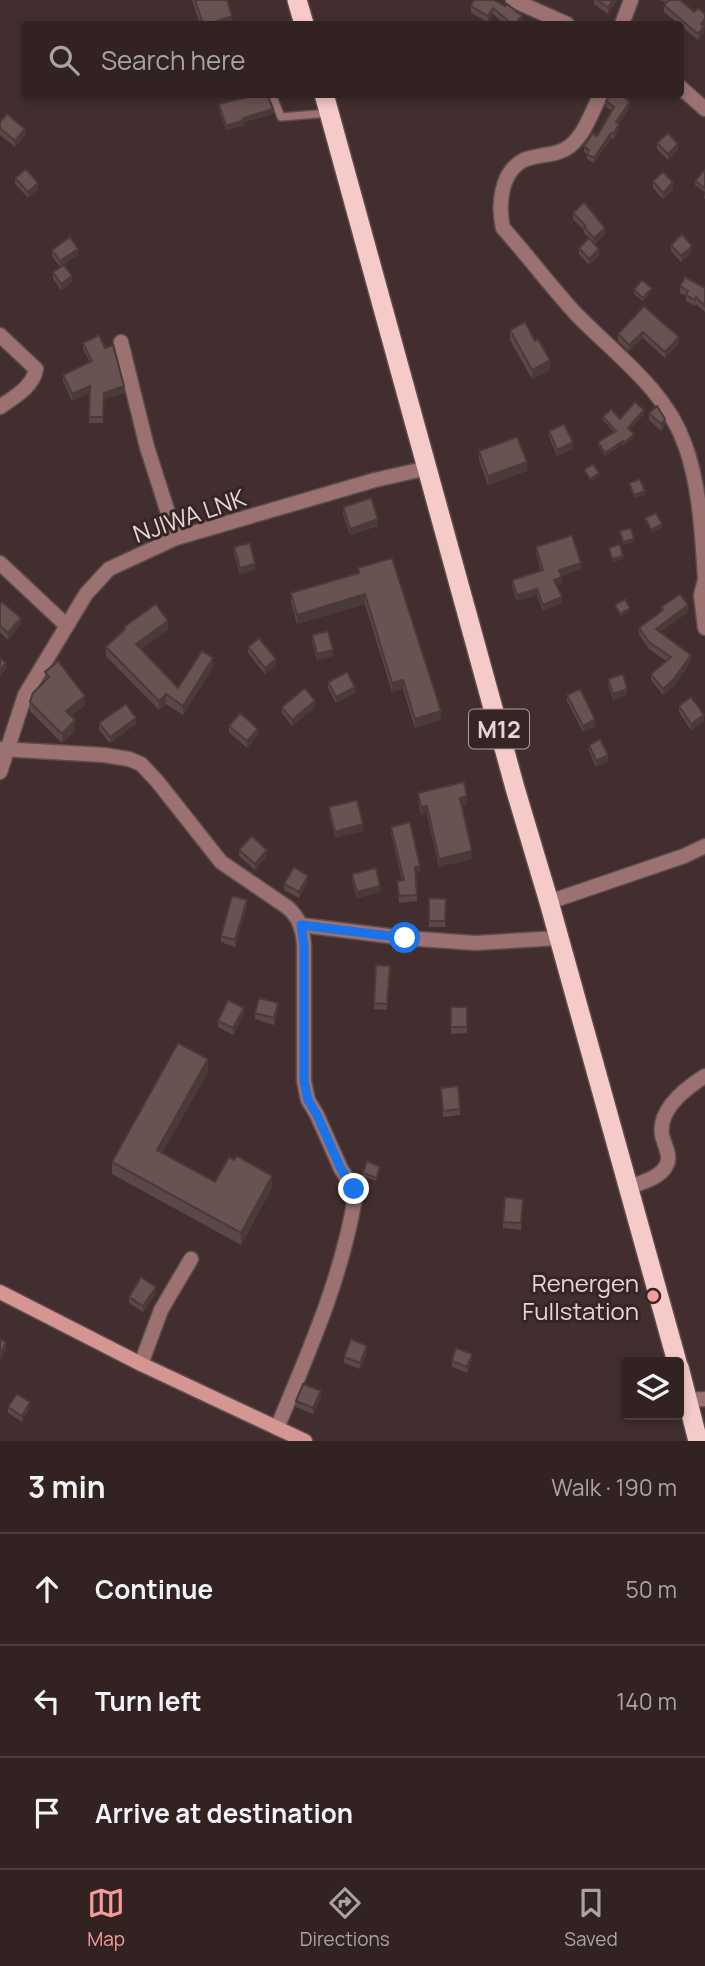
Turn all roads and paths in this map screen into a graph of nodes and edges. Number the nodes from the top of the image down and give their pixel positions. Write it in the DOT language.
graph roads {
  1 [pos="297,0"];
  2 [pos="513,0"];
  3 [pos="631,0"];
  4 [pos="303,21"];
  5 [pos="560,21"];
  6 [pos="623,21"];
  7 [pos="684,90"];
  8 [pos="274,98"];
  9 [pos="599,98"];
  10 [pos="326,104"];
  11 [pos="705,109"];
  12 [pos="0,335"];
  13 [pos="121,342"];
  14 [pos="0,407"];
  15 [pos="428,468"];
  16 [pos="176,538"];
  17 [pos="0,563"];
  18 [pos="705,579"];
  19 [pos="66,625"];
  20 [pos="705,628"];
  21 [pos="4,749"];
  22 [pos="0,772"];
  23 [pos="705,846"];
  24 [pos="549,902"];
  25 [pos="301,925"];
  26 [pos="559,938"];
  27 [pos="705,1076"];
  28 [pos="629,1188"];
  29 [pos="191,1259"];
  30 [pos="0,1292"];
  31 [pos="676,1357"];
  32 [pos="141,1364"];
  33 [pos="684,1376"];
  34 [pos="696,1399"];
  35 [pos="277,1428"];
  36 [pos="305,1441"];
  37 [pos="698,1441"];
  1 -- 4 [label="highway"];
  2 -- 5 [label="street"];
  3 -- 6 [label="street"];
  7 -- 11 [label="street"];
  8 -- 10 [label="lane"];
  9 -- 18 [label="street"];
  10 -- 15 [label="highway, M12"];
  12 -- 14 [label="street"];
  13 -- 16 [label="street"];
  15 -- 16 [label="street, NJIWA LNK"];
  15 -- 24 [label="highway, M12"];
  16 -- 19 [label="street, NJIWA LNK"];
  17 -- 19 [label="street"];
  18 -- 20 [label="street"];
  19 -- 21 [label="street, NJIWA LNK"];
  21 -- 22 [label="street, NJIWA LNK"];
  21 -- 25 [label="street"];
  23 -- 24 [label="street"];
  24 -- 26 [label="highway, M12"];
  25 -- 26 [label="street"];
  25 -- 35 [label="street"];
  26 -- 28 [label="highway, M12"];
  27 -- 28 [label="street"];
  28 -- 31 [label="highway, M12"];
  29 -- 32 [label="street"];
  30 -- 32 [label="main road"];
  32 -- 35 [label="main road"];
  33 -- 34 [label="highway"];
  34 -- 37 [label="highway"];
  35 -- 36 [label="main road"];
}
